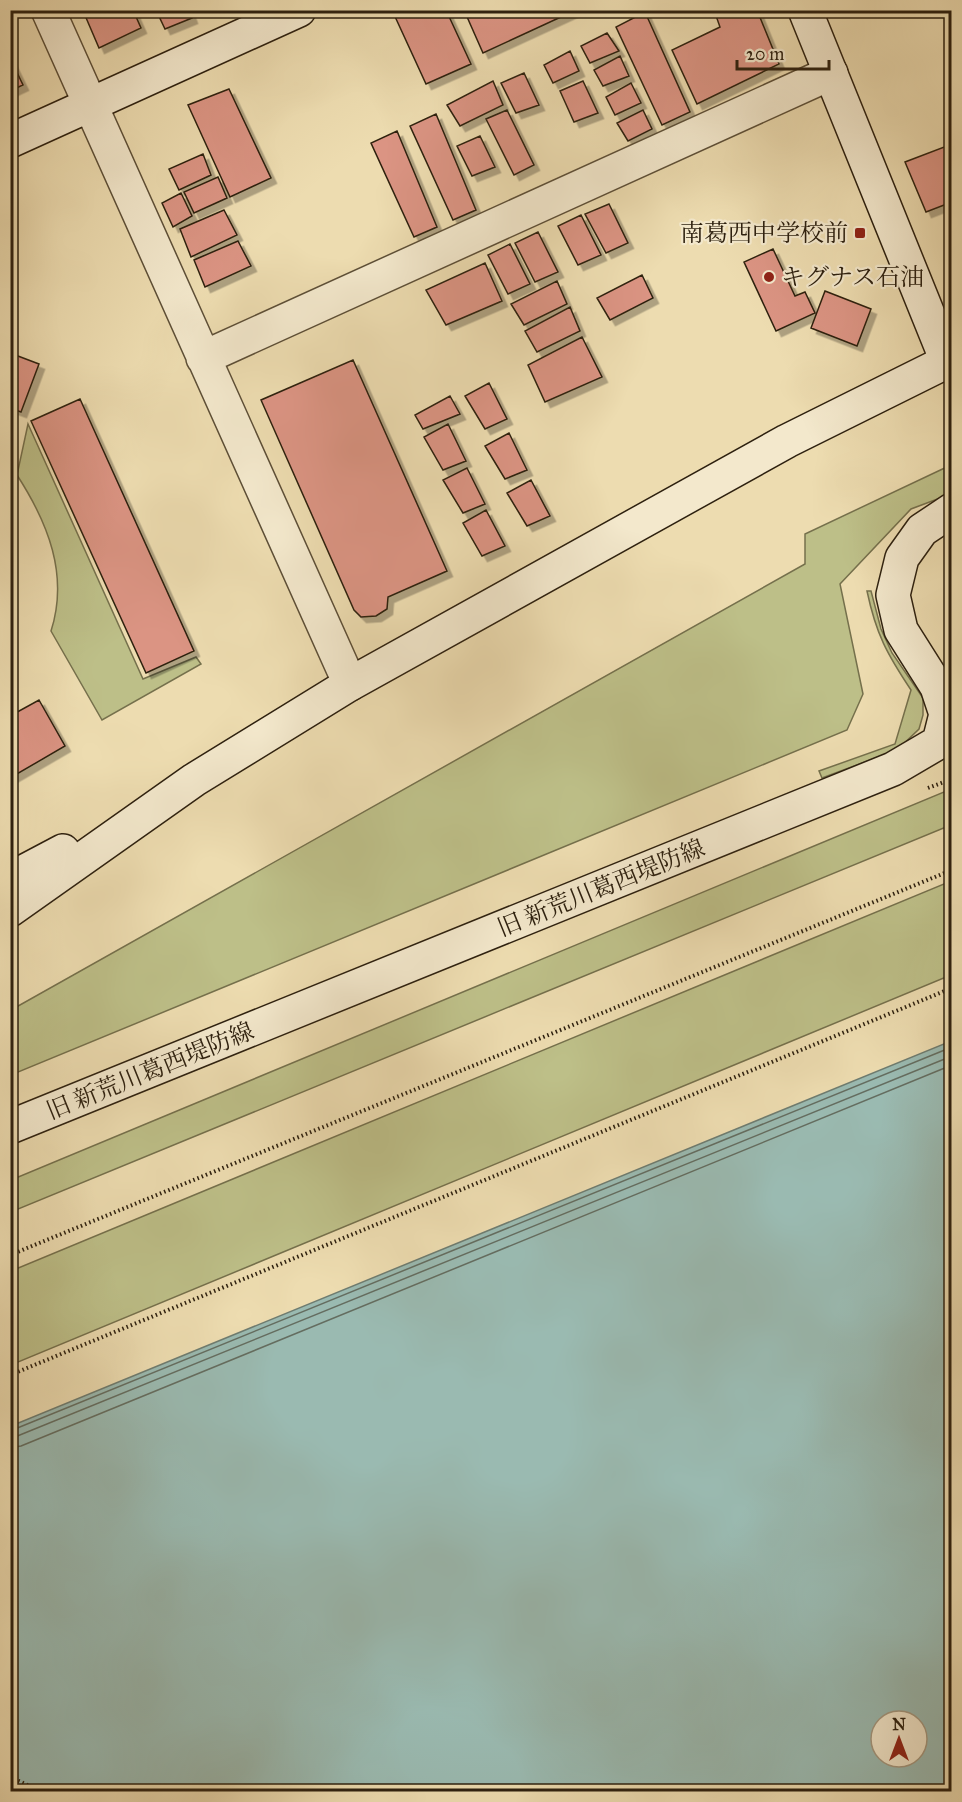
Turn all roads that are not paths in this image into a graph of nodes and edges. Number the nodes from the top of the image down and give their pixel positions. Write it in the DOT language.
graph roads {
  1 [pos="48,10"];
  2 [pos="299,10"];
  3 [pos="805,10"];
  4 [pos="831,73"];
  5 [pos="90,106"];
  6 [pos="10,141"];
  7 [pos="203,358"];
  8 [pos="949,360"];
  9 [pos="951,510"];
  10 [pos="350,684"];
  11 [pos="194,780"];
  12 [pos="10,879"];
  13 [pos="10,910"];
  14 [pos="10,1127"];
  1 -- 5 [label="street"];
  2 -- 5 [label="street"];
  3 -- 4 [label="street"];
  4 -- 7 [label="street"];
  4 -- 8 [label="street"];
  5 -- 6 [label="street"];
  5 -- 7 [label="street"];
  7 -- 10 [label="street"];
  8 -- 10 [label="street"];
  9 -- 14 [label="street, 旧 新荒川葛西堤防線"];
  10 -- 11 [label="street"];
  11 -- 12 [label="street"];
  11 -- 13 [label="street"];
}
